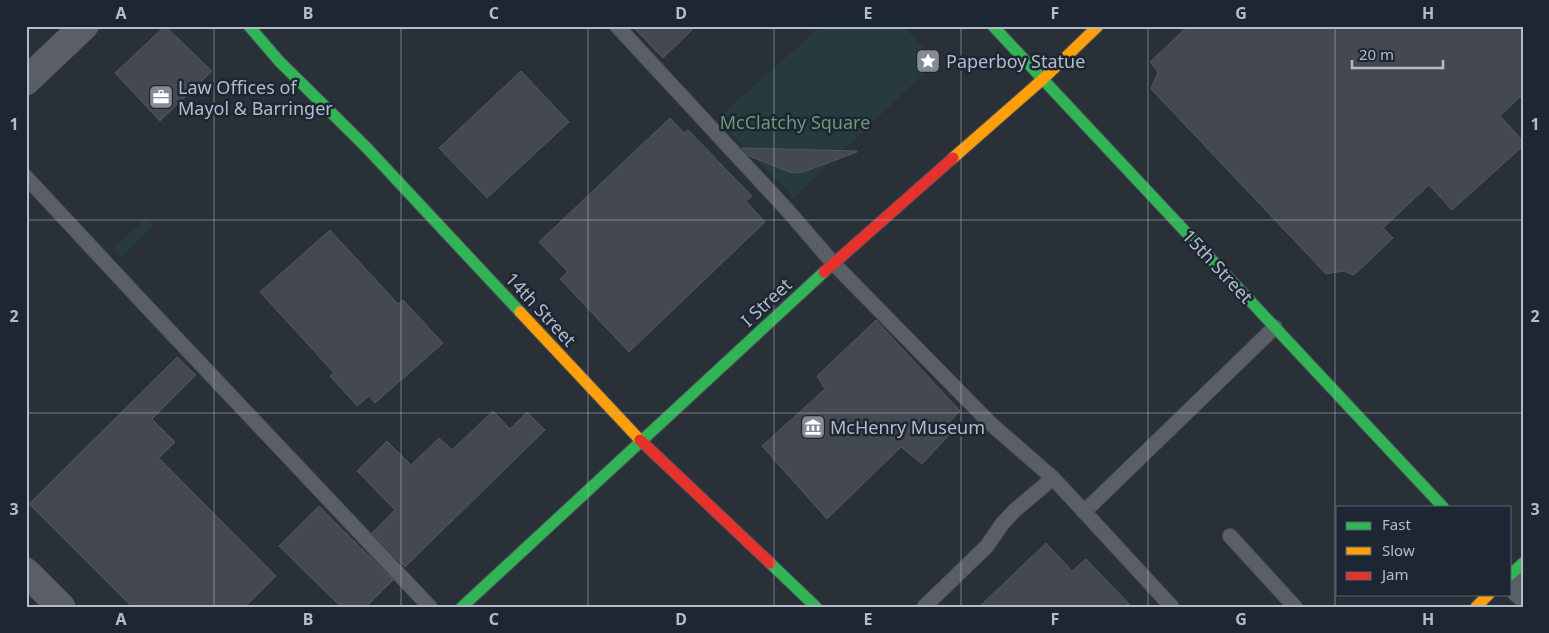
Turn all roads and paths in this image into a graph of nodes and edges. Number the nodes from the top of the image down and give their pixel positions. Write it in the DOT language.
graph roads {
  1 [pos="84,26"];
  2 [pos="249,26"];
  3 [pos="617,26"];
  4 [pos="993,26"];
  5 [pos="1098,26"];
  6 [pos="1043,79"];
  7 [pos="26,81"];
  8 [pos="26,177"];
  9 [pos="834,263"];
  10 [pos="1275,327"];
  11 [pos="640,440"];
  12 [pos="1053,478"];
  13 [pos="1442,506"];
  14 [pos="1084,512"];
  15 [pos="1230,536"];
  16 [pos="1523,563"];
  17 [pos="26,572"];
  18 [pos="1512,573"];
  19 [pos="1512,581"];
  20 [pos="1523,592"];
  21 [pos="1488,596"];
  22 [pos="61,607"];
  23 [pos="430,607"];
  24 [pos="462,607"];
  25 [pos="816,607"];
  26 [pos="924,607"];
  27 [pos="1172,607"];
  28 [pos="1295,607"];
  29 [pos="1476,607"];
  1 -- 7 [label="street"];
  2 -- 11 [label="street, 14th Street"];
  3 -- 9 [label="lane"];
  4 -- 6 [label="street, 15th Street"];
  5 -- 6 [label="street, I Street"];
  6 -- 9 [label="street, I Street"];
  6 -- 10 [label="street, 15th Street"];
  8 -- 23 [label="lane"];
  9 -- 11 [label="street, I Street"];
  9 -- 12 [label="lane"];
  10 -- 13 [label="street, 15th Street"];
  10 -- 14 [label="lane"];
  11 -- 24 [label="street, I Street"];
  11 -- 25 [label="street, 14th Street"];
  12 -- 14 [label="lane"];
  12 -- 26 [label="lane"];
  14 -- 27 [label="lane"];
  15 -- 28 [label="lane"];
  16 -- 18 [label="street"];
  17 -- 22 [label="street"];
  19 -- 20 [label="street"];
  21 -- 29 [label="street"];
}
